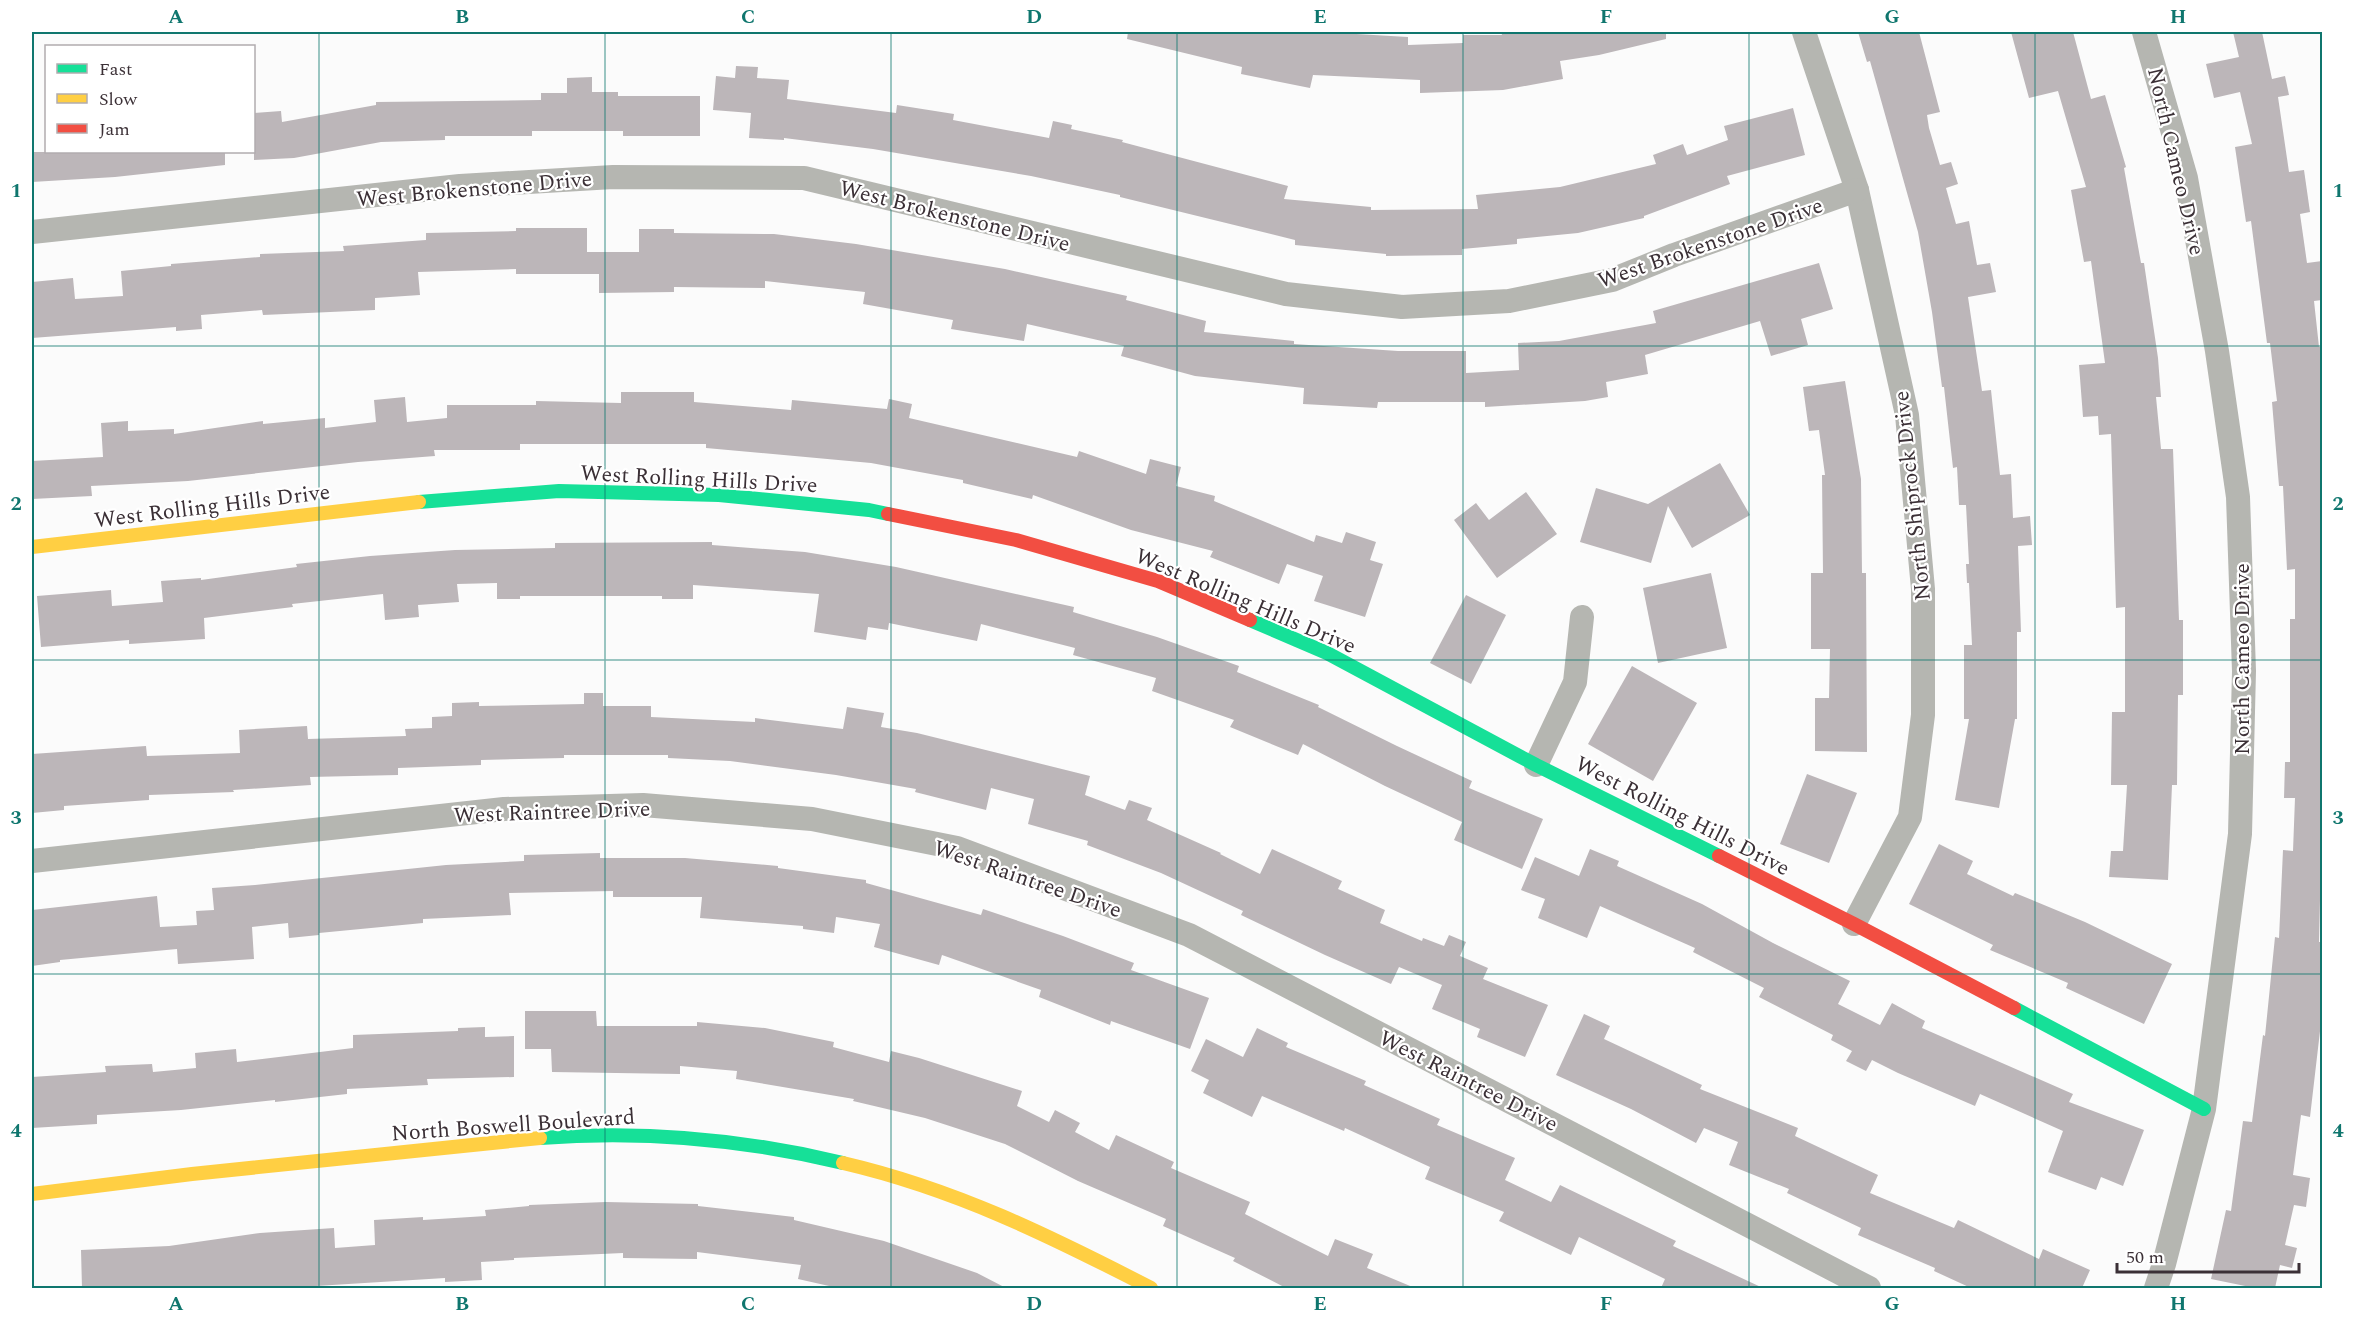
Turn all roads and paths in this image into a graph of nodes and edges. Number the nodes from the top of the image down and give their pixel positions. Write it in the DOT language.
graph roads {
  1 [pos="1804,32"];
  2 [pos="2144,32"];
  3 [pos="1857,190"];
  4 [pos="32,232"];
  5 [pos="32,547"];
  6 [pos="1582,616"];
  7 [pos="1536,765"];
  8 [pos="32,861"];
  9 [pos="1854,924"];
  10 [pos="2204,1109"];
  11 [pos="32,1194"];
  12 [pos="1143,1287"];
  13 [pos="1869,1288"];
  14 [pos="2156,1288"];
  1 -- 3 [label="street, North Shiprock Drive"];
  2 -- 10 [label="street, North Cameo Drive"];
  3 -- 4 [label="street, West Brokenstone Drive"];
  3 -- 9 [label="street, North Shiprock Drive"];
  5 -- 7 [label="street, West Rolling Hills Drive"];
  6 -- 7 [label="street"];
  7 -- 9 [label="street, West Rolling Hills Drive"];
  8 -- 13 [label="street, West Raintree Drive"];
  9 -- 10 [label="street, West Rolling Hills Drive"];
  10 -- 14 [label="street, North Cameo Drive"];
  11 -- 12 [label="street, North Boswell Boulevard"];
}
